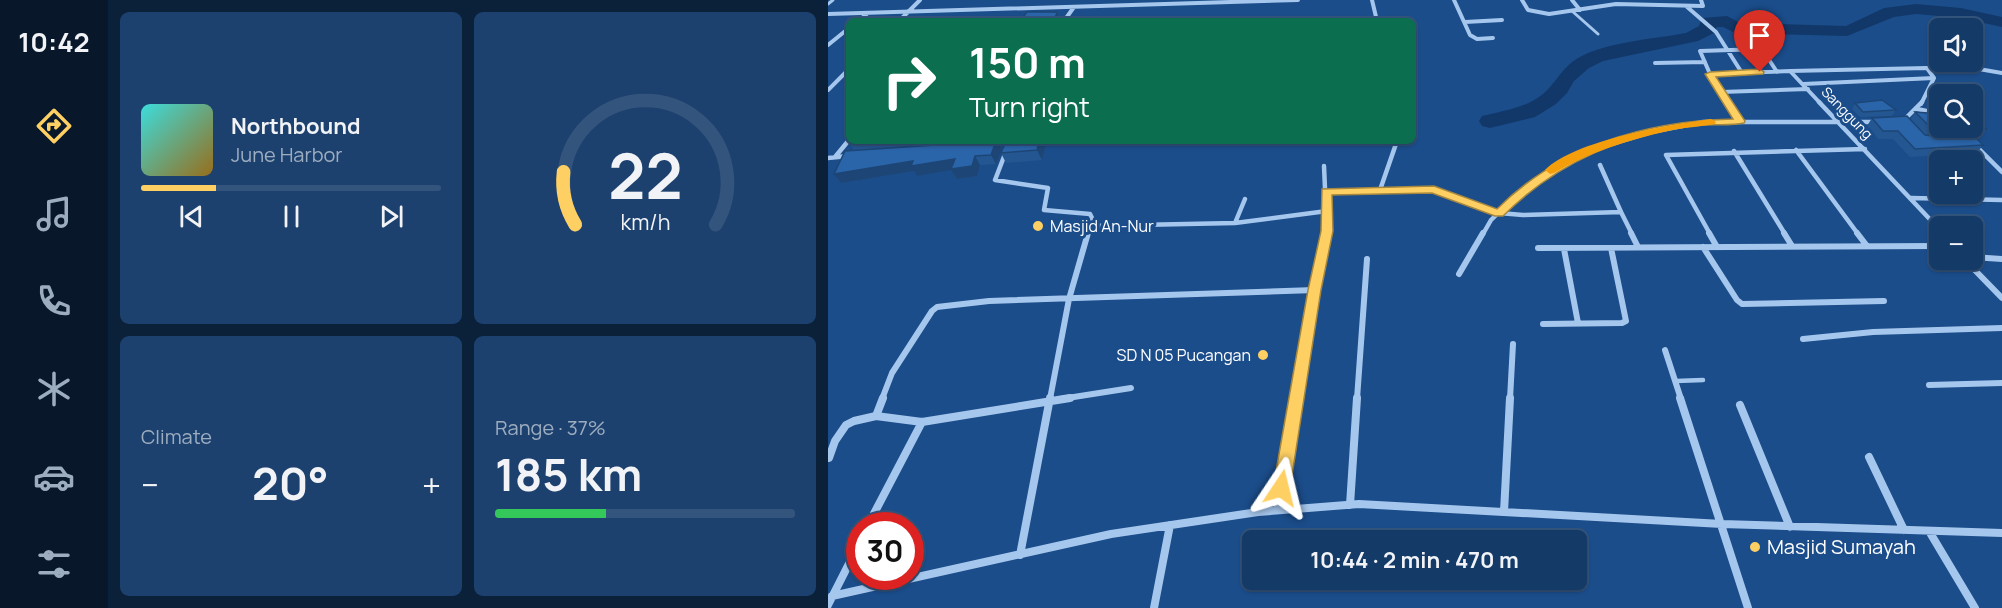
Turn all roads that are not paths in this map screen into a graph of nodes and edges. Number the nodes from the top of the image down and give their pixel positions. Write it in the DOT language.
graph roads {
  1 [pos="833,0"];
  2 [pos="920,0"];
  3 [pos="1087,0"];
  4 [pos="1298,0"];
  5 [pos="1372,0"];
  6 [pos="1454,0"];
  7 [pos="1522,0"];
  8 [pos="1572,0"];
  9 [pos="1701,0"];
  10 [pos="1234,1"];
  11 [pos="1261,1"];
  12 [pos="1148,2"];
  13 [pos="1201,2"];
  14 [pos="1023,3"];
  15 [pos="828,4"];
  16 [pos="1686,6"];
  17 [pos="1074,7"];
  18 [pos="1082,7"];
  19 [pos="1019,8"];
  20 [pos="1580,10"];
  21 [pos="909,11"];
  22 [pos="1572,11"];
  23 [pos="869,13"];
  24 [pos="828,14"];
  25 [pos="862,18"];
  26 [pos="902,18"];
  27 [pos="1066,18"];
  28 [pos="1376,18"];
  29 [pos="1502,20"];
  30 [pos="1465,22"];
  31 [pos="846,30"];
  32 [pos="1598,34"];
  33 [pos="1494,38"];
  34 [pos="828,45"];
  35 [pos="1727,49"];
  36 [pos="1705,62"];
  37 [pos="1655,63"];
  38 [pos="1928,68"];
  39 [pos="1790,71"];
  40 [pos="846,72"];
  41 [pos="1777,72"];
  42 [pos="2002,72"];
  43 [pos="1743,73"];
  44 [pos="1710,74"];
  45 [pos="1934,78"];
  46 [pos="1803,84"];
  47 [pos="1808,89"];
  48 [pos="828,90"];
  49 [pos="1721,92"];
  50 [pos="1917,109"];
  51 [pos="1929,112"];
  52 [pos="1904,120"];
  53 [pos="1740,121"];
  54 [pos="1898,121"];
  55 [pos="1881,122"];
  56 [pos="1840,123"];
  57 [pos="1909,126"];
  58 [pos="1969,139"];
  59 [pos="846,144"];
  60 [pos="930,144"];
  61 [pos="1005,144"];
  62 [pos="1009,144"];
  63 [pos="1396,144"];
  64 [pos="996,146"];
  65 [pos="938,149"];
  66 [pos="1865,149"];
  67 [pos="926,150"];
  68 [pos="1796,150"];
  69 [pos="915,151"];
  70 [pos="1734,151"];
  71 [pos="858,156"];
  72 [pos="836,157"];
  73 [pos="828,158"];
  74 [pos="1600,165"];
  75 [pos="1324,166"];
  76 [pos="2002,172"];
  77 [pos="1380,190"];
  78 [pos="1326,192"];
  79 [pos="1911,198"];
  80 [pos="1245,199"];
  81 [pos="2002,200"];
  82 [pos="1327,211"];
  83 [pos="1621,212"];
  84 [pos="1499,213"];
  85 [pos="1929,218"];
  86 [pos="1235,223"];
  87 [pos="1089,226"];
  88 [pos="1792,246"];
  89 [pos="1867,246"];
  90 [pos="1929,246"];
  91 [pos="1638,247"];
  92 [pos="1703,247"];
  93 [pos="1717,247"];
  94 [pos="1538,248"];
  95 [pos="1611,248"];
  96 [pos="1564,249"];
  97 [pos="1983,258"];
  98 [pos="1368,259"];
  99 [pos="2002,259"];
  100 [pos="1975,270"];
  101 [pos="1459,274"];
  102 [pos="1315,290"];
  103 [pos="2002,298"];
  104 [pos="1069,299"];
  105 [pos="1884,301"];
  106 [pos="1578,323"];
  107 [pos="1543,324"];
  108 [pos="2002,328"];
  109 [pos="1803,339"];
  110 [pos="1513,344"];
  111 [pos="1665,350"];
  112 [pos="1703,380"];
  113 [pos="1676,381"];
  114 [pos="2002,383"];
  115 [pos="1929,385"];
  116 [pos="1131,388"];
  117 [pos="1048,401"];
  118 [pos="1740,405"];
  119 [pos="876,416"];
  120 [pos="922,422"];
  121 [pos="1869,457"];
  122 [pos="829,458"];
  123 [pos="1354,504"];
  124 [pos="1278,510"];
  125 [pos="875,512"];
  126 [pos="1504,512"];
  127 [pos="1722,524"];
  128 [pos="1170,525"];
  129 [pos="1790,527"];
  130 [pos="1904,530"];
  131 [pos="1929,531"];
  132 [pos="2002,533"];
  133 [pos="1020,555"];
  134 [pos="846,569"];
  135 [pos="832,596"];
  136 [pos="828,605"];
  137 [pos="1154,608"];
  138 [pos="1748,608"];
  139 [pos="1975,608"];
  1 -- 15 [label="lane"];
  2 -- 21 [label="street"];
  3 -- 18 [label="street"];
  4 -- 11 [label="street"];
  5 -- 28 [label="street"];
  6 -- 30 [label="street"];
  7 -- 22 [label="street"];
  8 -- 20 [label="street"];
  9 -- 16 [label="street"];
  10 -- 11 [label="street"];
  10 -- 13 [label="street"];
  12 -- 13 [label="street"];
  12 -- 18 [label="street"];
  14 -- 19 [label="street"];
  16 -- 20 [label="street"];
  16 -- 35 [label="street"];
  17 -- 18 [label="street"];
  17 -- 19 [label="street"];
  17 -- 27 [label="street"];
  19 -- 21 [label="street"];
  20 -- 22 [label="street"];
  21 -- 23 [label="street"];
  21 -- 26 [label="street"];
  22 -- 32 [label="lane"];
  23 -- 24 [label="street"];
  23 -- 25 [label="street"];
  29 -- 30 [label="street"];
  30 -- 33 [label="street"];
  31 -- 34 [label="street"];
  35 -- 36 [label="street"];
  35 -- 41 [label="street"];
  35 -- 43 [label="street"];
  36 -- 37 [label="street"];
  36 -- 44 [label="street"];
  38 -- 39 [label="street"];
  38 -- 42 [label="street"];
  38 -- 45 [label="street"];
  39 -- 41 [label="street"];
  39 -- 46 [label="street, Sanggung"];
  40 -- 48 [label="street"];
  41 -- 43 [label="street"];
  43 -- 44 [label="street"];
  44 -- 49 [label="street"];
  45 -- 46 [label="street"];
  45 -- 50 [label="street"];
  46 -- 47 [label="street, Sanggung"];
  47 -- 49 [label="street"];
  47 -- 56 [label="street, Sanggung"];
  49 -- 53 [label="street"];
  50 -- 51 [label="street"];
  50 -- 52 [label="street"];
  52 -- 54 [label="street"];
  52 -- 57 [label="street"];
  53 -- 56 [label="street"];
  53 -- 84 [label="street"];
  55 -- 56 [label="street"];
  56 -- 66 [label="street, Sanggung"];
  58 -- 76 [label="street"];
  59 -- 72 [label="street"];
  60 -- 67 [label="street"];
  61 -- 64 [label="street"];
  62 -- 87 [label="street"];
  63 -- 77 [label="street"];
  65 -- 67 [label="street"];
  66 -- 68 [label="street"];
  66 -- 79 [label="street, Sanggung"];
  67 -- 69 [label="street"];
  68 -- 70 [label="street"];
  68 -- 89 [label="street"];
  70 -- 88 [label="street"];
  70 -- 93 [label="street"];
  71 -- 72 [label="street"];
  72 -- 73 [label="street"];
  74 -- 83 [label="street"];
  75 -- 78 [label="street"];
  77 -- 78 [label="street"];
  77 -- 84 [label="street"];
  78 -- 82 [label="street"];
  79 -- 81 [label="street"];
  79 -- 85 [label="street, Sanggung"];
  80 -- 86 [label="street"];
  82 -- 86 [label="street"];
  82 -- 102 [label="street"];
  83 -- 84 [label="street"];
  83 -- 91 [label="street"];
  84 -- 101 [label="street"];
  86 -- 87 [label="street"];
  87 -- 104 [label="street"];
  88 -- 89 [label="street"];
  88 -- 93 [label="street"];
  89 -- 90 [label="street"];
  91 -- 92 [label="street"];
  91 -- 95 [label="street"];
  92 -- 93 [label="street"];
  92 -- 105 [label="street"];
  94 -- 96 [label="street"];
  95 -- 96 [label="street"];
  95 -- 106 [label="street"];
  96 -- 106 [label="street"];
  97 -- 99 [label="street"];
  98 -- 123 [label="street"];
  100 -- 103 [label="street"];
  102 -- 104 [label="street"];
  102 -- 124 [label="street"];
  104 -- 117 [label="street"];
  104 -- 119 [label="street"];
  106 -- 107 [label="street"];
  108 -- 109 [label="street"];
  110 -- 126 [label="street"];
  111 -- 113 [label="street"];
  112 -- 113 [label="lane"];
  113 -- 127 [label="street"];
  114 -- 115 [label="street"];
  116 -- 117 [label="street"];
  117 -- 120 [label="street"];
  117 -- 133 [label="street"];
  118 -- 129 [label="street"];
  119 -- 120 [label="street"];
  119 -- 122 [label="street"];
  120 -- 125 [label="street"];
  121 -- 130 [label="street"];
  123 -- 124 [label="street"];
  123 -- 126 [label="street"];
  124 -- 128 [label="street"];
  126 -- 127 [label="street"];
  127 -- 129 [label="street"];
  127 -- 138 [label="street"];
  128 -- 133 [label="street"];
  128 -- 137 [label="street"];
  129 -- 130 [label="street"];
  130 -- 131 [label="street"];
  131 -- 132 [label="street"];
  131 -- 139 [label="street"];
  133 -- 135 [label="street"];
  134 -- 135 [label="street"];
  135 -- 136 [label="street"];
}
